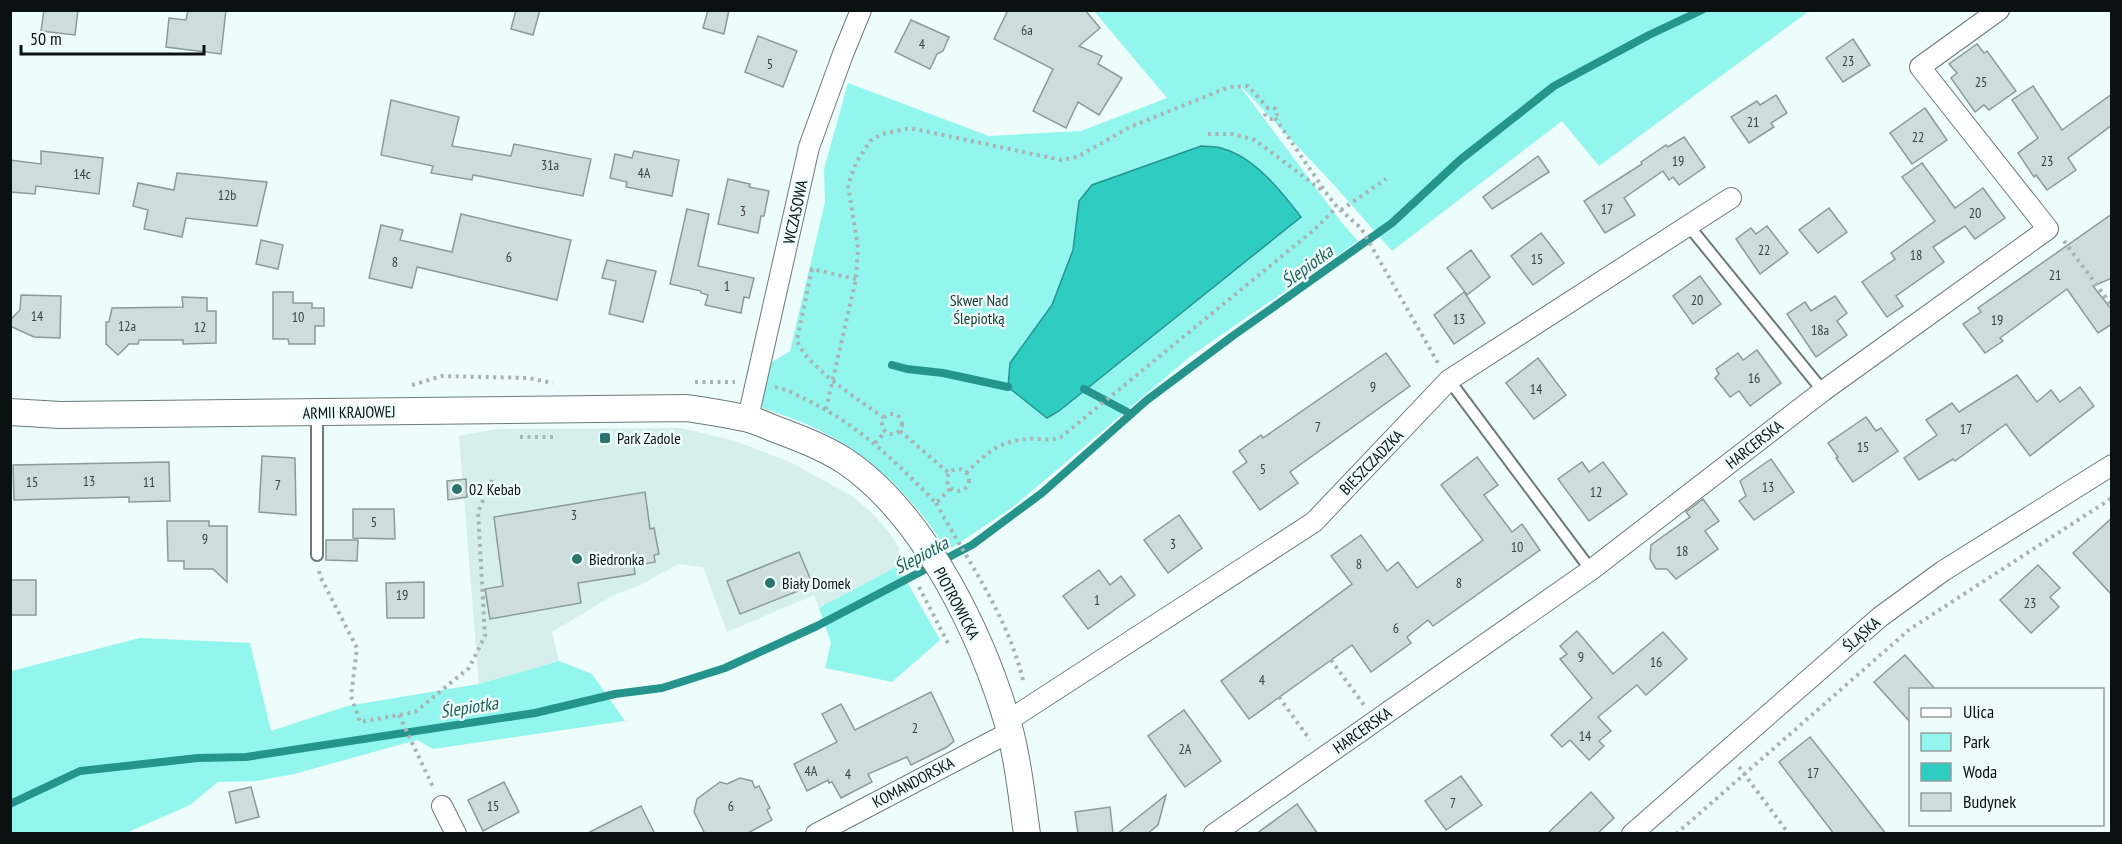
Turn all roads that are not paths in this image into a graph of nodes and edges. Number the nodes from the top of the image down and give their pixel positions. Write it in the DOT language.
graph roads {
  1 [pos="861,10"];
  2 [pos="1999,10"];
  3 [pos="1731,198"];
  4 [pos="1688,225"];
  5 [pos="1449,380"];
  6 [pos="1823,391"];
  7 [pos="687,408"];
  8 [pos="10,412"];
  9 [pos="317,412"];
  10 [pos="748,418"];
  11 [pos="2112,465"];
  12 [pos="316,555"];
  13 [pos="1591,570"];
  14 [pos="1008,727"];
  15 [pos="442,806"];
  16 [pos="456,834"];
  17 [pos="816,834"];
  18 [pos="1027,834"];
  19 [pos="1214,834"];
  20 [pos="1632,834"];
  1 -- 10 [label="street, WCZASOWA"];
  2 -- 6 [label="street, HARCERSKA"];
  3 -- 4 [label="street, BIESZCZADZKA"];
  4 -- 5 [label="street, BIESZCZADZKA"];
  4 -- 6 [label="lane"];
  5 -- 13 [label="lane"];
  5 -- 14 [label="street, BIESZCZADZKA"];
  6 -- 13 [label="street, HARCERSKA"];
  7 -- 9 [label="street, ARMII KRAJOWEJ"];
  7 -- 10 [label="street, PIOTROWICKA"];
  8 -- 9 [label="street, ARMII KRAJOWEJ"];
  9 -- 12 [label="lane"];
  10 -- 14 [label="street, PIOTROWICKA"];
  11 -- 20 [label="street, ŚLĄSKA"];
  13 -- 19 [label="street, HARCERSKA"];
  14 -- 17 [label="street, KOMANDORSKA"];
  14 -- 18 [label="street, PIOTROWICKA"];
  15 -- 16 [label="street"];
}
